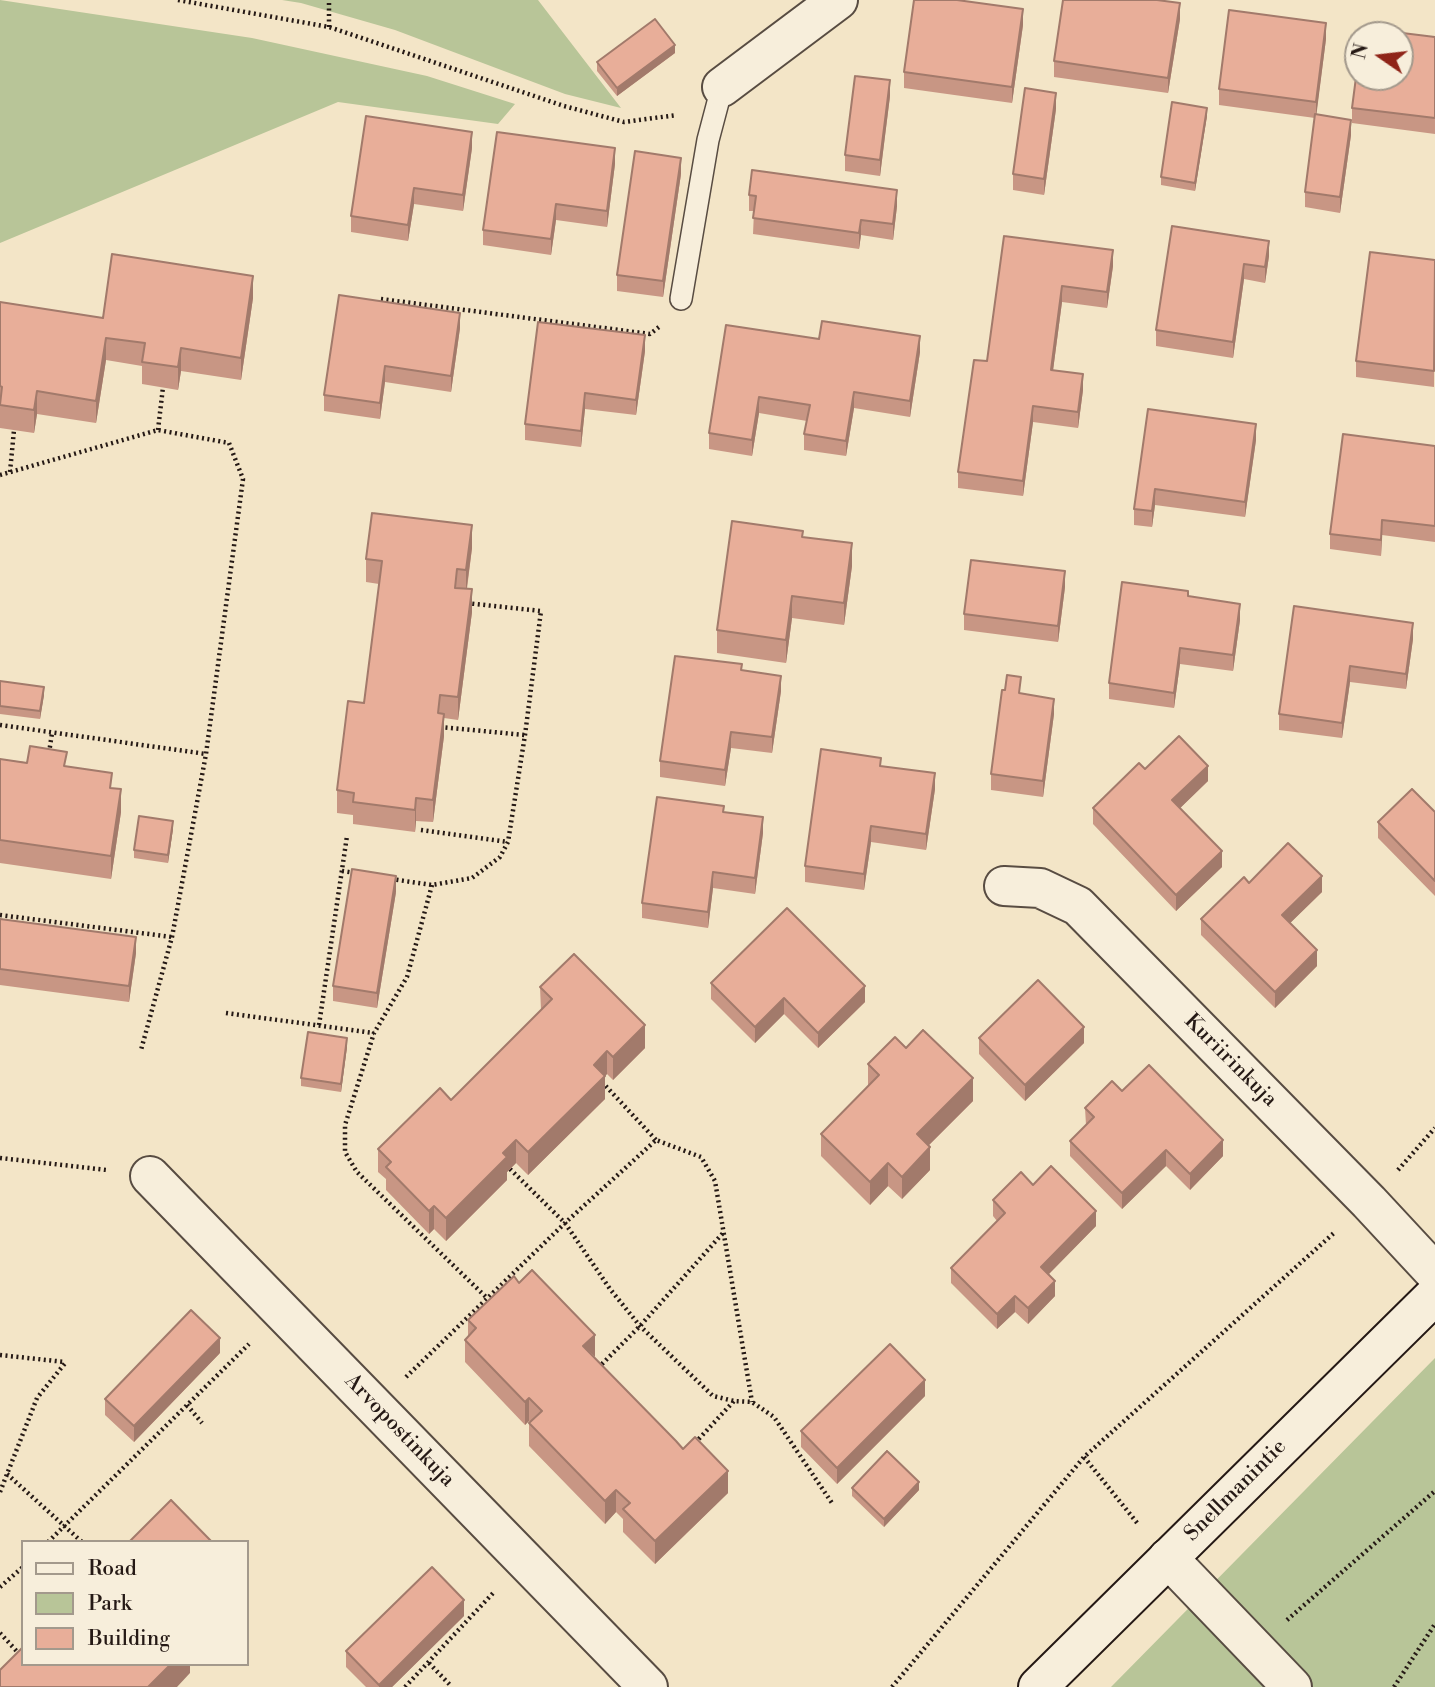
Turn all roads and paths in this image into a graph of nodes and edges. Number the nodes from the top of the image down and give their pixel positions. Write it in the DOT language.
graph roads {
  1 [pos="178,0"];
  2 [pos="329,0"];
  3 [pos="838,0"];
  4 [pos="329,27"];
  5 [pos="722,88"];
  6 [pos="381,299"];
  7 [pos="681,299"];
  8 [pos="163,387"];
  9 [pos="14,430"];
  10 [pos="158,430"];
  11 [pos="10,472"];
  12 [pos="0,475"];
  13 [pos="457,602"];
  14 [pos="0,726"];
  15 [pos="440,727"];
  16 [pos="52,733"];
  17 [pos="525,735"];
  18 [pos="206,754"];
  19 [pos="48,758"];
  20 [pos="421,830"];
  21 [pos="347,836"];
  22 [pos="508,842"];
  23 [pos="342,871"];
  24 [pos="368,875"];
  25 [pos="380,877"];
  26 [pos="432,885"];
  27 [pos="1004,886"];
  28 [pos="0,915"];
  29 [pos="172,937"];
  30 [pos="226,1013"];
  31 [pos="319,1025"];
  32 [pos="374,1033"];
  33 [pos="141,1050"];
  34 [pos="601,1080"];
  35 [pos="1435,1128"];
  36 [pos="656,1140"];
  37 [pos="0,1158"];
  38 [pos="510,1169"];
  39 [pos="150,1176"];
  40 [pos="1369,1202"];
  41 [pos="565,1223"];
  42 [pos="724,1233"];
  43 [pos="1435,1273"];
  44 [pos="1435,1295"];
  45 [pos="487,1298"];
  46 [pos="282,1311"];
  47 [pos="640,1326"];
  48 [pos="0,1354"];
  49 [pos="590,1376"];
  50 [pos="734,1401"];
  51 [pos="751,1402"];
  52 [pos="187,1405"];
  53 [pos="375,1407"];
  54 [pos="202,1423"];
  55 [pos="692,1446"];
  56 [pos="1084,1457"];
  57 [pos="8,1474"];
  58 [pos="1435,1491"];
  59 [pos="0,1492"];
  60 [pos="832,1503"];
  61 [pos="65,1525"];
  62 [pos="50,1540"];
  63 [pos="80,1540"];
  64 [pos="1168,1558"];
  65 [pos="524,1560"];
  66 [pos="21,1569"];
  67 [pos="0,1587"];
  68 [pos="1435,1624"];
  69 [pos="0,1633"];
  70 [pos="1254,1648"];
  71 [pos="21,1656"];
  72 [pos="429,1663"];
  73 [pos="452,1686"];
  74 [pos="405,1687"];
  75 [pos="648,1687"];
  76 [pos="892,1687"];
  77 [pos="1038,1687"];
  78 [pos="1292,1687"];
  79 [pos="1394,1687"];
  1 -- 4 [label="path"];
  2 -- 4 [label="path"];
  3 -- 5 [label="street"];
  4 -- 5 [label="path"];
  5 -- 7 [label="lane"];
  6 -- 7 [label="path"];
  8 -- 10 [label="path"];
  9 -- 11 [label="path"];
  10 -- 11 [label="path"];
  10 -- 18 [label="path"];
  11 -- 12 [label="path"];
  13 -- 17 [label="path"];
  14 -- 16 [label="path"];
  15 -- 17 [label="path"];
  16 -- 18 [label="path"];
  16 -- 19 [label="path"];
  17 -- 22 [label="path"];
  18 -- 29 [label="path"];
  20 -- 22 [label="path"];
  21 -- 23 [label="path"];
  22 -- 26 [label="path"];
  23 -- 24 [label="path"];
  23 -- 31 [label="path"];
  25 -- 26 [label="path"];
  26 -- 32 [label="path"];
  27 -- 40 [label="street, Kuriirinkuja"];
  28 -- 29 [label="path"];
  29 -- 33 [label="path"];
  30 -- 31 [label="path"];
  31 -- 32 [label="path"];
  32 -- 45 [label="path"];
  34 -- 36 [label="path"];
  35 -- 40 [label="path"];
  36 -- 41 [label="path"];
  36 -- 42 [label="path"];
  37 -- 39 [label="path"];
  38 -- 41 [label="path"];
  39 -- 46 [label="street, Arvopostinkuja"];
  40 -- 43 [label="street, Kuriirinkuja"];
  40 -- 56 [label="path"];
  41 -- 45 [label="path"];
  41 -- 47 [label="path"];
  42 -- 47 [label="path"];
  42 -- 51 [label="path"];
  44 -- 64 [label="street, Snellmanintie"];
  45 -- 53 [label="path"];
  46 -- 52 [label="path"];
  46 -- 53 [label="street, Arvopostinkuja"];
  47 -- 49 [label="path"];
  47 -- 50 [label="path"];
  48 -- 57 [label="path"];
  50 -- 51 [label="path"];
  50 -- 55 [label="path"];
  51 -- 60 [label="path"];
  52 -- 54 [label="path"];
  52 -- 61 [label="path"];
  53 -- 65 [label="street, Arvopostinkuja"];
  56 -- 64 [label="path"];
  56 -- 76 [label="path"];
  57 -- 59 [label="path"];
  57 -- 61 [label="path"];
  58 -- 70 [label="path"];
  61 -- 62 [label="path"];
  61 -- 63 [label="path"];
  64 -- 70 [label="street"];
  64 -- 77 [label="street, Snellmanintie"];
  65 -- 72 [label="path"];
  65 -- 75 [label="street, Arvopostinkuja"];
  66 -- 67 [label="path"];
  68 -- 79 [label="path"];
  69 -- 71 [label="path"];
  70 -- 78 [label="street"];
  72 -- 73 [label="path"];
  72 -- 74 [label="path"];
}
